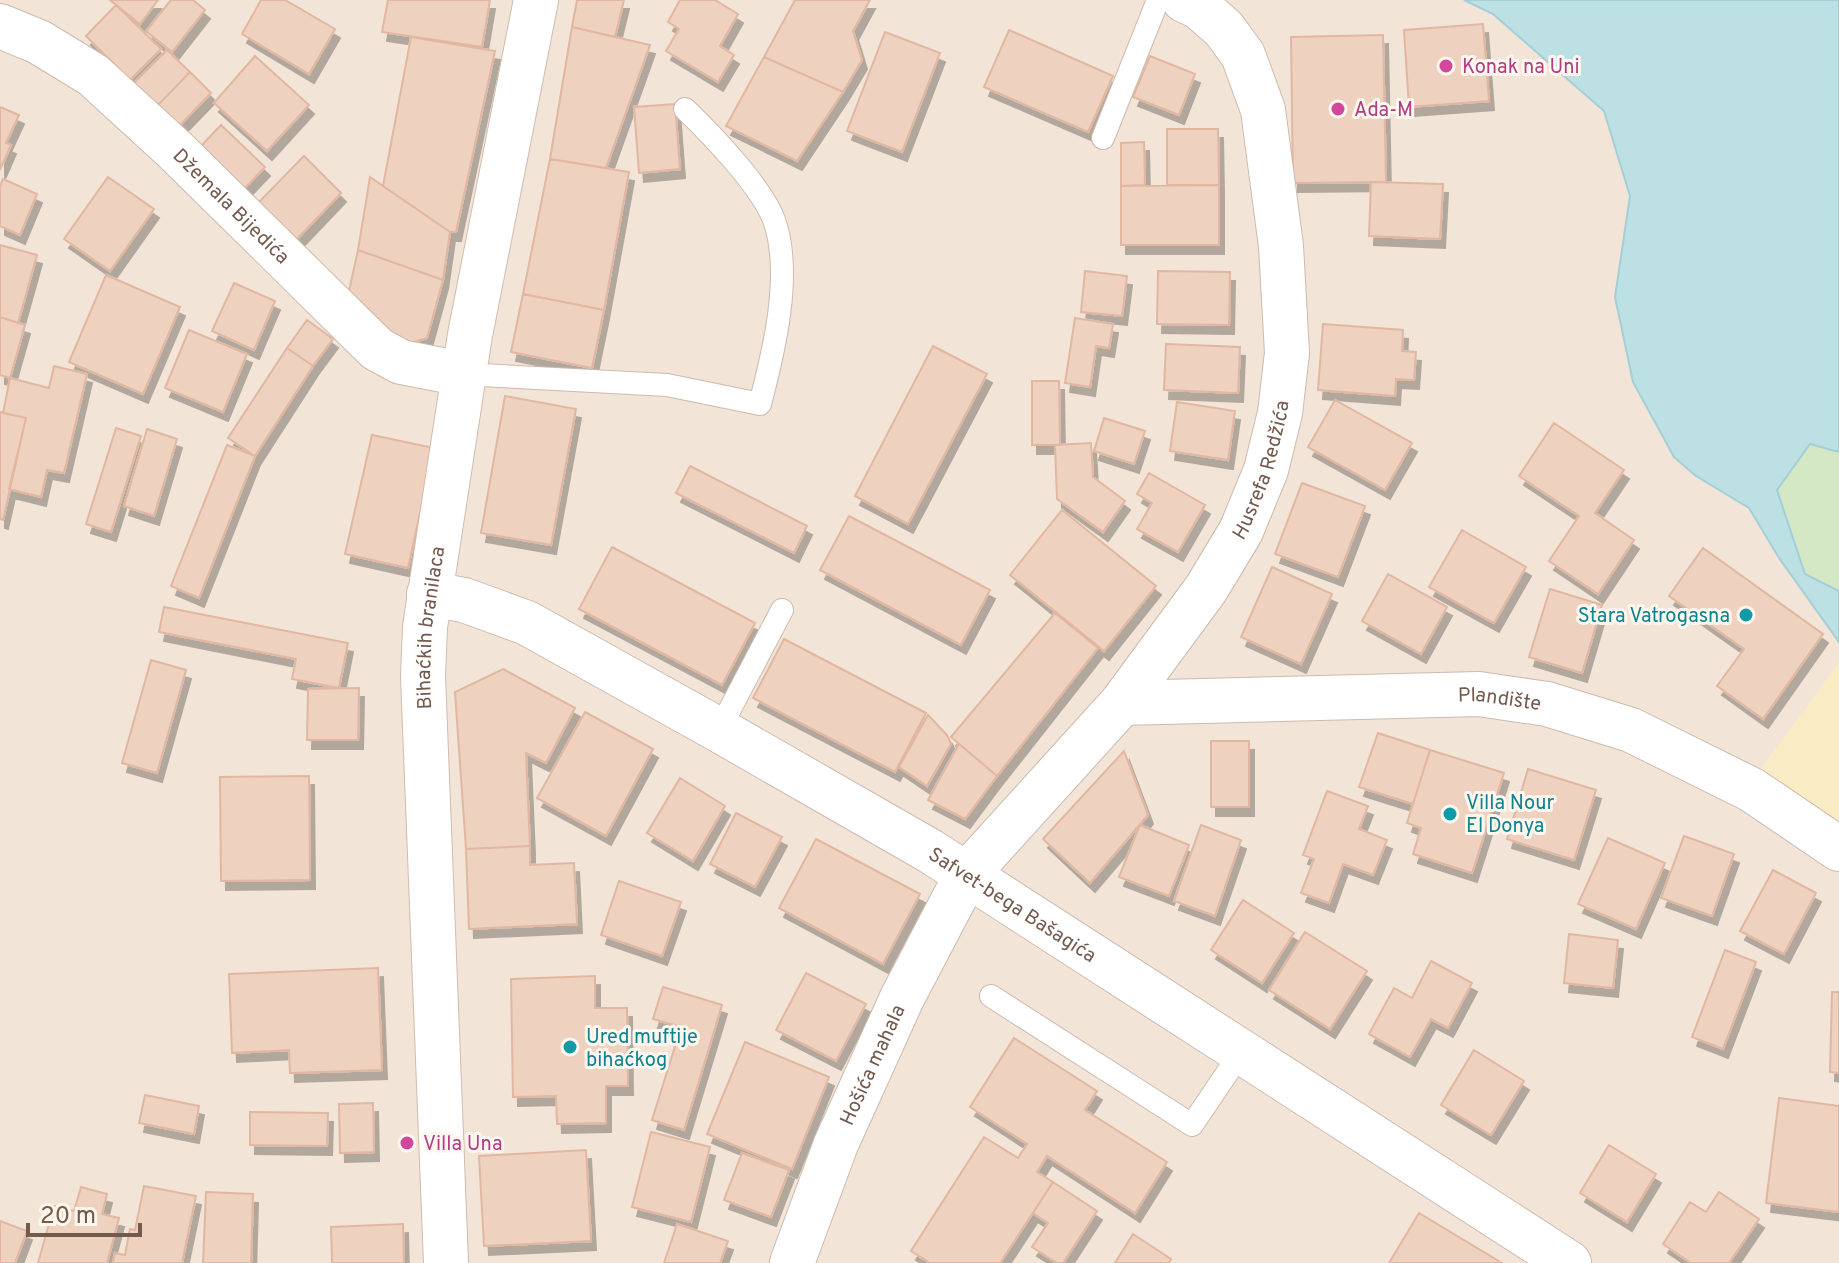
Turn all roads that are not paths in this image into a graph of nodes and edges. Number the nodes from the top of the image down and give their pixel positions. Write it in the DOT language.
graph roads {
  1 [pos="536,0"];
  2 [pos="1158,0"];
  3 [pos="1184,0"];
  4 [pos="0,26"];
  5 [pos="685,109"];
  6 [pos="1103,138"];
  7 [pos="463,374"];
  8 [pos="429,594"];
  9 [pos="782,610"];
  10 [pos="1122,703"];
  11 [pos="719,730"];
  12 [pos="1839,849"];
  13 [pos="967,874"];
  14 [pos="991,996"];
  15 [pos="1242,1051"];
  16 [pos="446,1263"];
  17 [pos="792,1263"];
  18 [pos="1569,1263"];
  1 -- 7 [label="street, Bihaćkih branilaca"];
  2 -- 6 [label="lane"];
  3 -- 10 [label="street, Husrefa Redžića"];
  4 -- 7 [label="street, Džemala Bijedića"];
  5 -- 7 [label="lane"];
  7 -- 8 [label="street, Bihaćkih branilaca"];
  8 -- 11 [label="street, Safvet-bega Bašagića"];
  8 -- 16 [label="street, Bihaćkih branilaca"];
  9 -- 11 [label="lane"];
  10 -- 12 [label="street, Plandište"];
  10 -- 13 [label="street, Husrefa Redžića"];
  11 -- 13 [label="street, Safvet-bega Bašagića"];
  13 -- 15 [label="street, Safvet-bega Bašagića"];
  13 -- 17 [label="street, Hošića mahala"];
  14 -- 15 [label="lane"];
  15 -- 18 [label="street, Safvet-bega Bašagića"];
}
